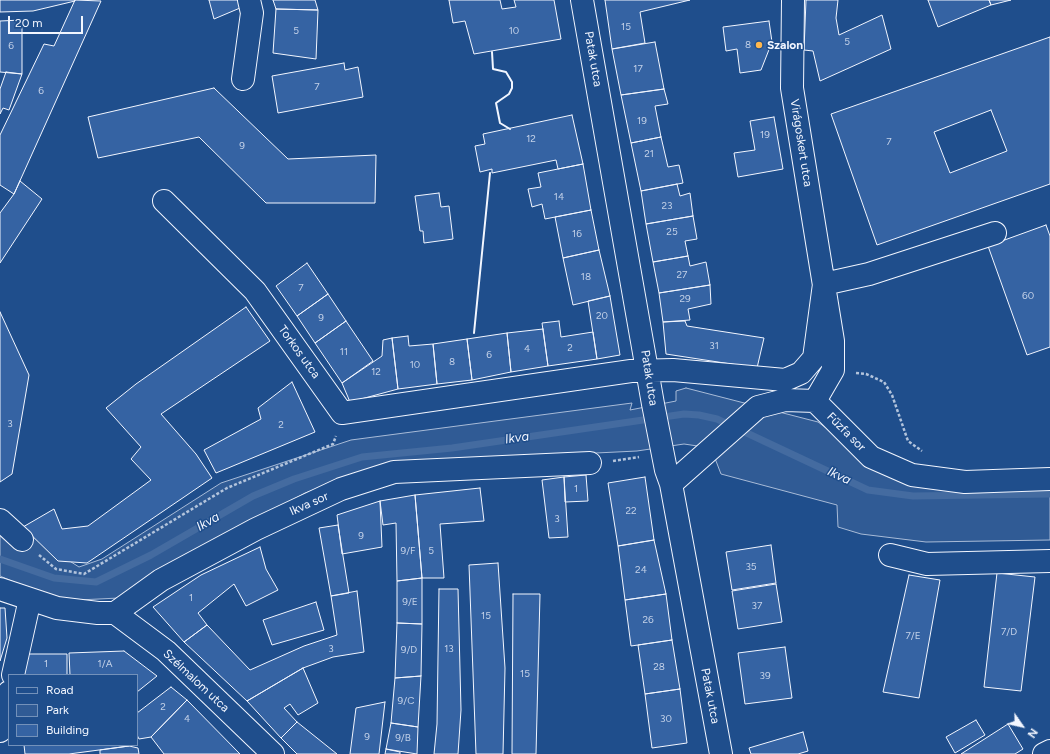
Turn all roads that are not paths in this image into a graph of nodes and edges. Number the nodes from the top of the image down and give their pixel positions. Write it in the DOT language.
graph roads {
  1 [pos="249,0"];
  2 [pos="582,0"];
  3 [pos="793,0"];
  4 [pos="243,79"];
  5 [pos="164,201"];
  6 [pos="995,233"];
  7 [pos="824,284"];
  8 [pos="648,370"];
  9 [pos="815,401"];
  10 [pos="590,463"];
  11 [pos="1050,479"];
  12 [pos="671,484"];
  13 [pos="0,520"];
  14 [pos="22,540"];
  15 [pos="890,555"];
  16 [pos="1050,561"];
  17 [pos="0,589"];
  18 [pos="30,599"];
  19 [pos="115,613"];
  20 [pos="13,674"];
  21 [pos="8,696"];
  22 [pos="0,731"];
  23 [pos="1050,751"];
  24 [pos="273,754"];
  25 [pos="721,754"];
  26 [pos="1044,754"];
  1 -- 4 [label="street"];
  2 -- 8 [label="street, Patak utca"];
  3 -- 7 [label="street, Virágoskert utca"];
  5 -- 8 [label="street, Torkos utca"];
  6 -- 7 [label="street"];
  7 -- 8 [label="street, Virágoskert utca"];
  7 -- 9 [label="street, Virágoskert utca"];
  8 -- 12 [label="street, Patak utca"];
  9 -- 11 [label="street, Fűzfa sor"];
  9 -- 12 [label="street"];
  10 -- 19 [label="street, Ikva sor"];
  12 -- 25 [label="street, Patak utca"];
  13 -- 14 [label="street"];
  15 -- 16 [label="street"];
  17 -- 18 [label="street"];
  18 -- 19 [label="street"];
  18 -- 20 [label="street"];
  19 -- 24 [label="street, Szélmalom utca"];
  21 -- 22 [label="street"];
  23 -- 26 [label="street"];
}
